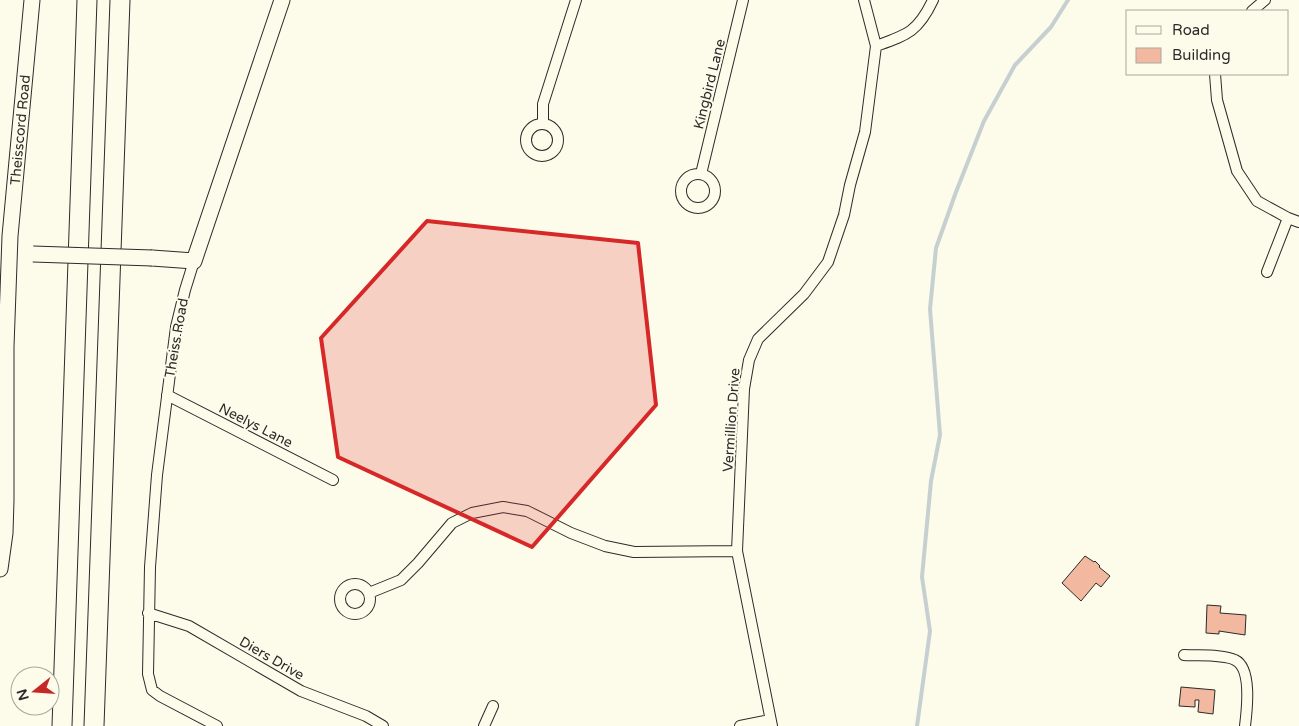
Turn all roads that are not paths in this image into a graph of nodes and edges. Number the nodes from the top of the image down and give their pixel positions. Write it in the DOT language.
graph roads {
  1 [pos="32,0"];
  2 [pos="87,0"];
  3 [pos="120,0"];
  4 [pos="282,0"];
  5 [pos="576,0"];
  6 [pos="743,0"];
  7 [pos="864,0"];
  8 [pos="933,0"];
  9 [pos="1265,0"];
  10 [pos="1253,10"];
  11 [pos="876,46"];
  12 [pos="1215,75"];
  13 [pos="543,123"];
  14 [pos="701,174"];
  15 [pos="1288,218"];
  16 [pos="1299,222"];
  17 [pos="9,254"];
  18 [pos="194,261"];
  19 [pos="1267,272"];
  20 [pos="3,346"];
  21 [pos="167,395"];
  22 [pos="333,480"];
  23 [pos="737,550"];
  24 [pos="0,569"];
  25 [pos="369,593"];
  26 [pos="148,614"];
  27 [pos="1184,655"];
  28 [pos="493,706"];
  29 [pos="771,723"];
  30 [pos="62,726"];
  31 [pos="94,726"];
  32 [pos="217,726"];
  33 [pos="383,726"];
  34 [pos="484,726"];
  35 [pos="740,726"];
  36 [pos="1245,726"];
  1 -- 17 [label="street, Theisscord Road"];
  2 -- 30 [label="highway"];
  3 -- 31 [label="highway"];
  4 -- 18 [label="street, Theiss Road"];
  5 -- 13 [label="street"];
  6 -- 14 [label="street, Kingbird Lane"];
  7 -- 11 [label="street, Vermillion Drive"];
  8 -- 11 [label="street"];
  9 -- 10 [label="street"];
  11 -- 23 [label="street, Vermillion Drive"];
  12 -- 15 [label="street"];
  15 -- 16 [label="street"];
  15 -- 19 [label="street"];
  17 -- 18 [label="street, bridge"];
  17 -- 20 [label="street"];
  18 -- 21 [label="street, Theiss Road"];
  20 -- 24 [label="street"];
  21 -- 22 [label="street, Neelys Lane"];
  21 -- 26 [label="street, Theiss Road"];
  23 -- 25 [label="street"];
  23 -- 29 [label="street, Vermillion Drive"];
  26 -- 32 [label="street, Theiss Road"];
  26 -- 33 [label="street, Diers Drive"];
  27 -- 36 [label="street"];
  28 -- 34 [label="street"];
  29 -- 35 [label="street"];
}
